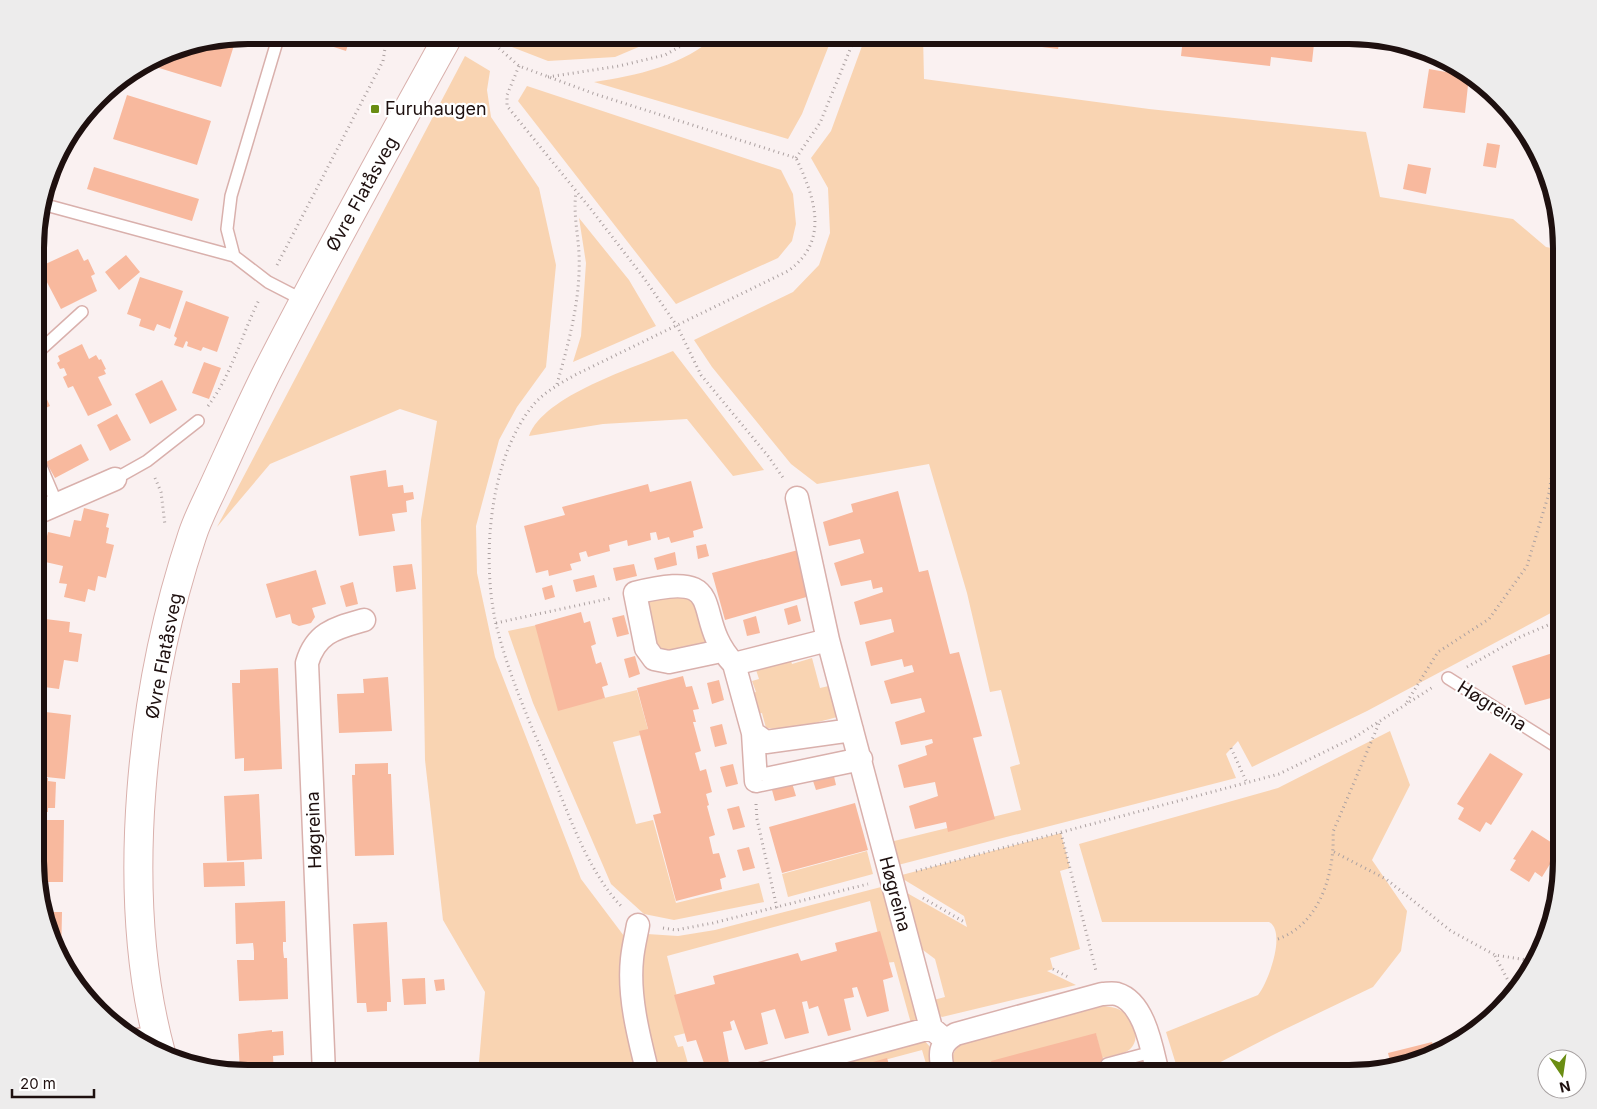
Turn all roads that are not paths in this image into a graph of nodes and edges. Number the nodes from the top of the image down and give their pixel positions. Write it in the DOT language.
graph roads {
  1 [pos="276,44"];
  2 [pos="444,44"];
  3 [pos="49,206"];
  4 [pos="234,256"];
  5 [pos="303,300"];
  6 [pos="82,312"];
  7 [pos="44,347"];
  8 [pos="198,421"];
  9 [pos="44,473"];
  10 [pos="115,479"];
  11 [pos="797,498"];
  12 [pos="57,504"];
  13 [pos="44,510"];
  14 [pos="364,620"];
  15 [pos="828,640"];
  16 [pos="728,658"];
  17 [pos="1448,678"];
  18 [pos="852,730"];
  19 [pos="753,734"];
  20 [pos="1553,744"];
  21 [pos="861,759"];
  22 [pos="638,925"];
  23 [pos="938,1034"];
  24 [pos="152,1041"];
  25 [pos="1152,1052"];
  26 [pos="1108,1064"];
  27 [pos="324,1065"];
  28 [pos="646,1065"];
  29 [pos="809,1065"];
  30 [pos="943,1065"];
  31 [pos="1156,1065"];
  1 -- 4 [label="lane"];
  2 -- 5 [label="street, Øvre Flatåsveg"];
  3 -- 4 [label="lane"];
  4 -- 5 [label="lane"];
  5 -- 24 [label="street, Øvre Flatåsveg"];
  6 -- 7 [label="lane"];
  8 -- 10 [label="lane"];
  9 -- 12 [label="lane"];
  10 -- 12 [label="street"];
  11 -- 15 [label="street, Høgreina"];
  12 -- 13 [label="street"];
  14 -- 27 [label="street, Høgreina"];
  15 -- 16 [label="street"];
  15 -- 18 [label="street, Høgreina"];
  16 -- 16 [label="street"];
  16 -- 19 [label="street"];
  17 -- 20 [label="lane, Høgreina"];
  18 -- 19 [label="street"];
  18 -- 21 [label="street, Høgreina"];
  19 -- 21 [label="street"];
  21 -- 23 [label="street, Høgreina"];
  22 -- 28 [label="street"];
  23 -- 25 [label="street"];
  23 -- 29 [label="street"];
  23 -- 30 [label="street, Høgreina"];
  25 -- 26 [label="lane"];
  25 -- 31 [label="street"];
}
